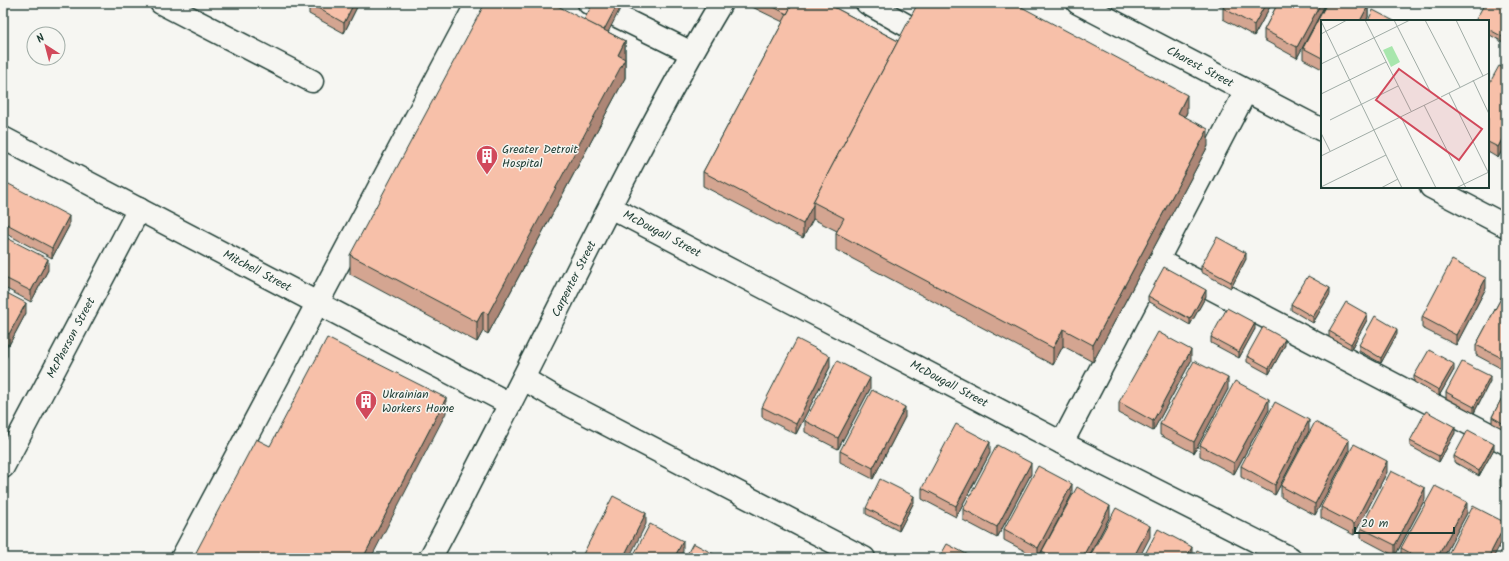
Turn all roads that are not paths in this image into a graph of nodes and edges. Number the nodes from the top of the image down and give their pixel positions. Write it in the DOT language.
graph roads {
  1 [pos="161,3"];
  2 [pos="477,3"];
  3 [pos="721,3"];
  4 [pos="867,3"];
  5 [pos="1078,3"];
  6 [pos="619,17"];
  7 [pos="913,29"];
  8 [pos="692,53"];
  9 [pos="312,82"];
  10 [pos="1246,91"];
  11 [pos="1321,129"];
  12 [pos="3,138"];
  13 [pos="1432,188"];
  14 [pos="610,207"];
  15 [pos="139,208"];
  16 [pos="1506,226"];
  17 [pos="1157,260"];
  18 [pos="318,304"];
  19 [pos="524,379"];
  20 [pos="510,404"];
  21 [pos="1062,443"];
  22 [pos="1506,443"];
  23 [pos="3,467"];
  24 [pos="436,556"];
  25 [pos="182,558"];
  26 [pos="864,558"];
  27 [pos="1290,558"];
  1 -- 9 [label="street"];
  2 -- 18 [label="street"];
  3 -- 8 [label="street, Carpenter Street"];
  4 -- 7 [label="street"];
  5 -- 10 [label="street, Charest Street"];
  6 -- 8 [label="street"];
  8 -- 14 [label="street, Carpenter Street"];
  10 -- 11 [label="street, Charest Street"];
  10 -- 17 [label="street"];
  12 -- 15 [label="street, Mitchell Street"];
  13 -- 16 [label="street"];
  14 -- 19 [label="street, Carpenter Street"];
  14 -- 21 [label="street, McDougall Street"];
  15 -- 18 [label="street, Mitchell Street"];
  15 -- 23 [label="street, McPherson Street"];
  17 -- 21 [label="street"];
  17 -- 22 [label="street"];
  18 -- 20 [label="street, Mitchell Street"];
  18 -- 25 [label="street"];
  19 -- 20 [label="street, Carpenter Street"];
  19 -- 26 [label="street"];
  20 -- 24 [label="street, Carpenter Street"];
  21 -- 27 [label="street, McDougall Street"];
}
